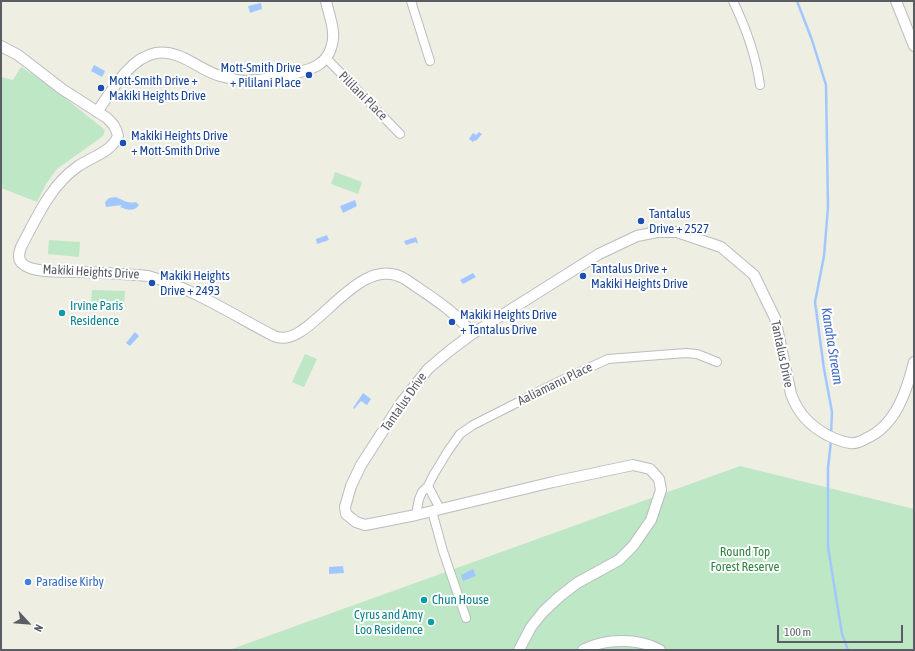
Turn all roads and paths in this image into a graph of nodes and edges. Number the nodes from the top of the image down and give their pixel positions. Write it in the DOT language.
graph roads {
  1 [pos="326,1"];
  2 [pos="411,1"];
  3 [pos="733,1"];
  4 [pos="896,1"];
  5 [pos="1,46"];
  6 [pos="914,46"];
  7 [pos="326,58"];
  8 [pos="430,61"];
  9 [pos="760,86"];
  10 [pos="97,112"];
  11 [pos="400,134"];
  12 [pos="472,334"];
  13 [pos="717,362"];
  14 [pos="914,362"];
  15 [pos="428,486"];
  16 [pos="436,510"];
  17 [pos="416,515"];
  18 [pos="466,618"];
  19 [pos="519,650"];
  20 [pos="583,650"];
  21 [pos="660,650"];
  1 -- 7 [label="street"];
  2 -- 8 [label="street"];
  3 -- 9 [label="street"];
  4 -- 6 [label="street"];
  5 -- 10 [label="street, Makiki Heights Drive"];
  7 -- 10 [label="street"];
  7 -- 11 [label="street, Pililani Place"];
  10 -- 12 [label="street, Makiki Heights Drive"];
  12 -- 14 [label="street, Tantalus Drive"];
  12 -- 17 [label="street, Tantalus Drive"];
  13 -- 15 [label="street, Aaliamanu Place"];
  15 -- 16 [label="street"];
  15 -- 17 [label="street, Aaliamanu Place"];
  16 -- 17 [label="street, Tantalus Drive"];
  16 -- 18 [label="street"];
  16 -- 19 [label="street, Tantalus Drive"];
  20 -- 21 [label="street"];
}
